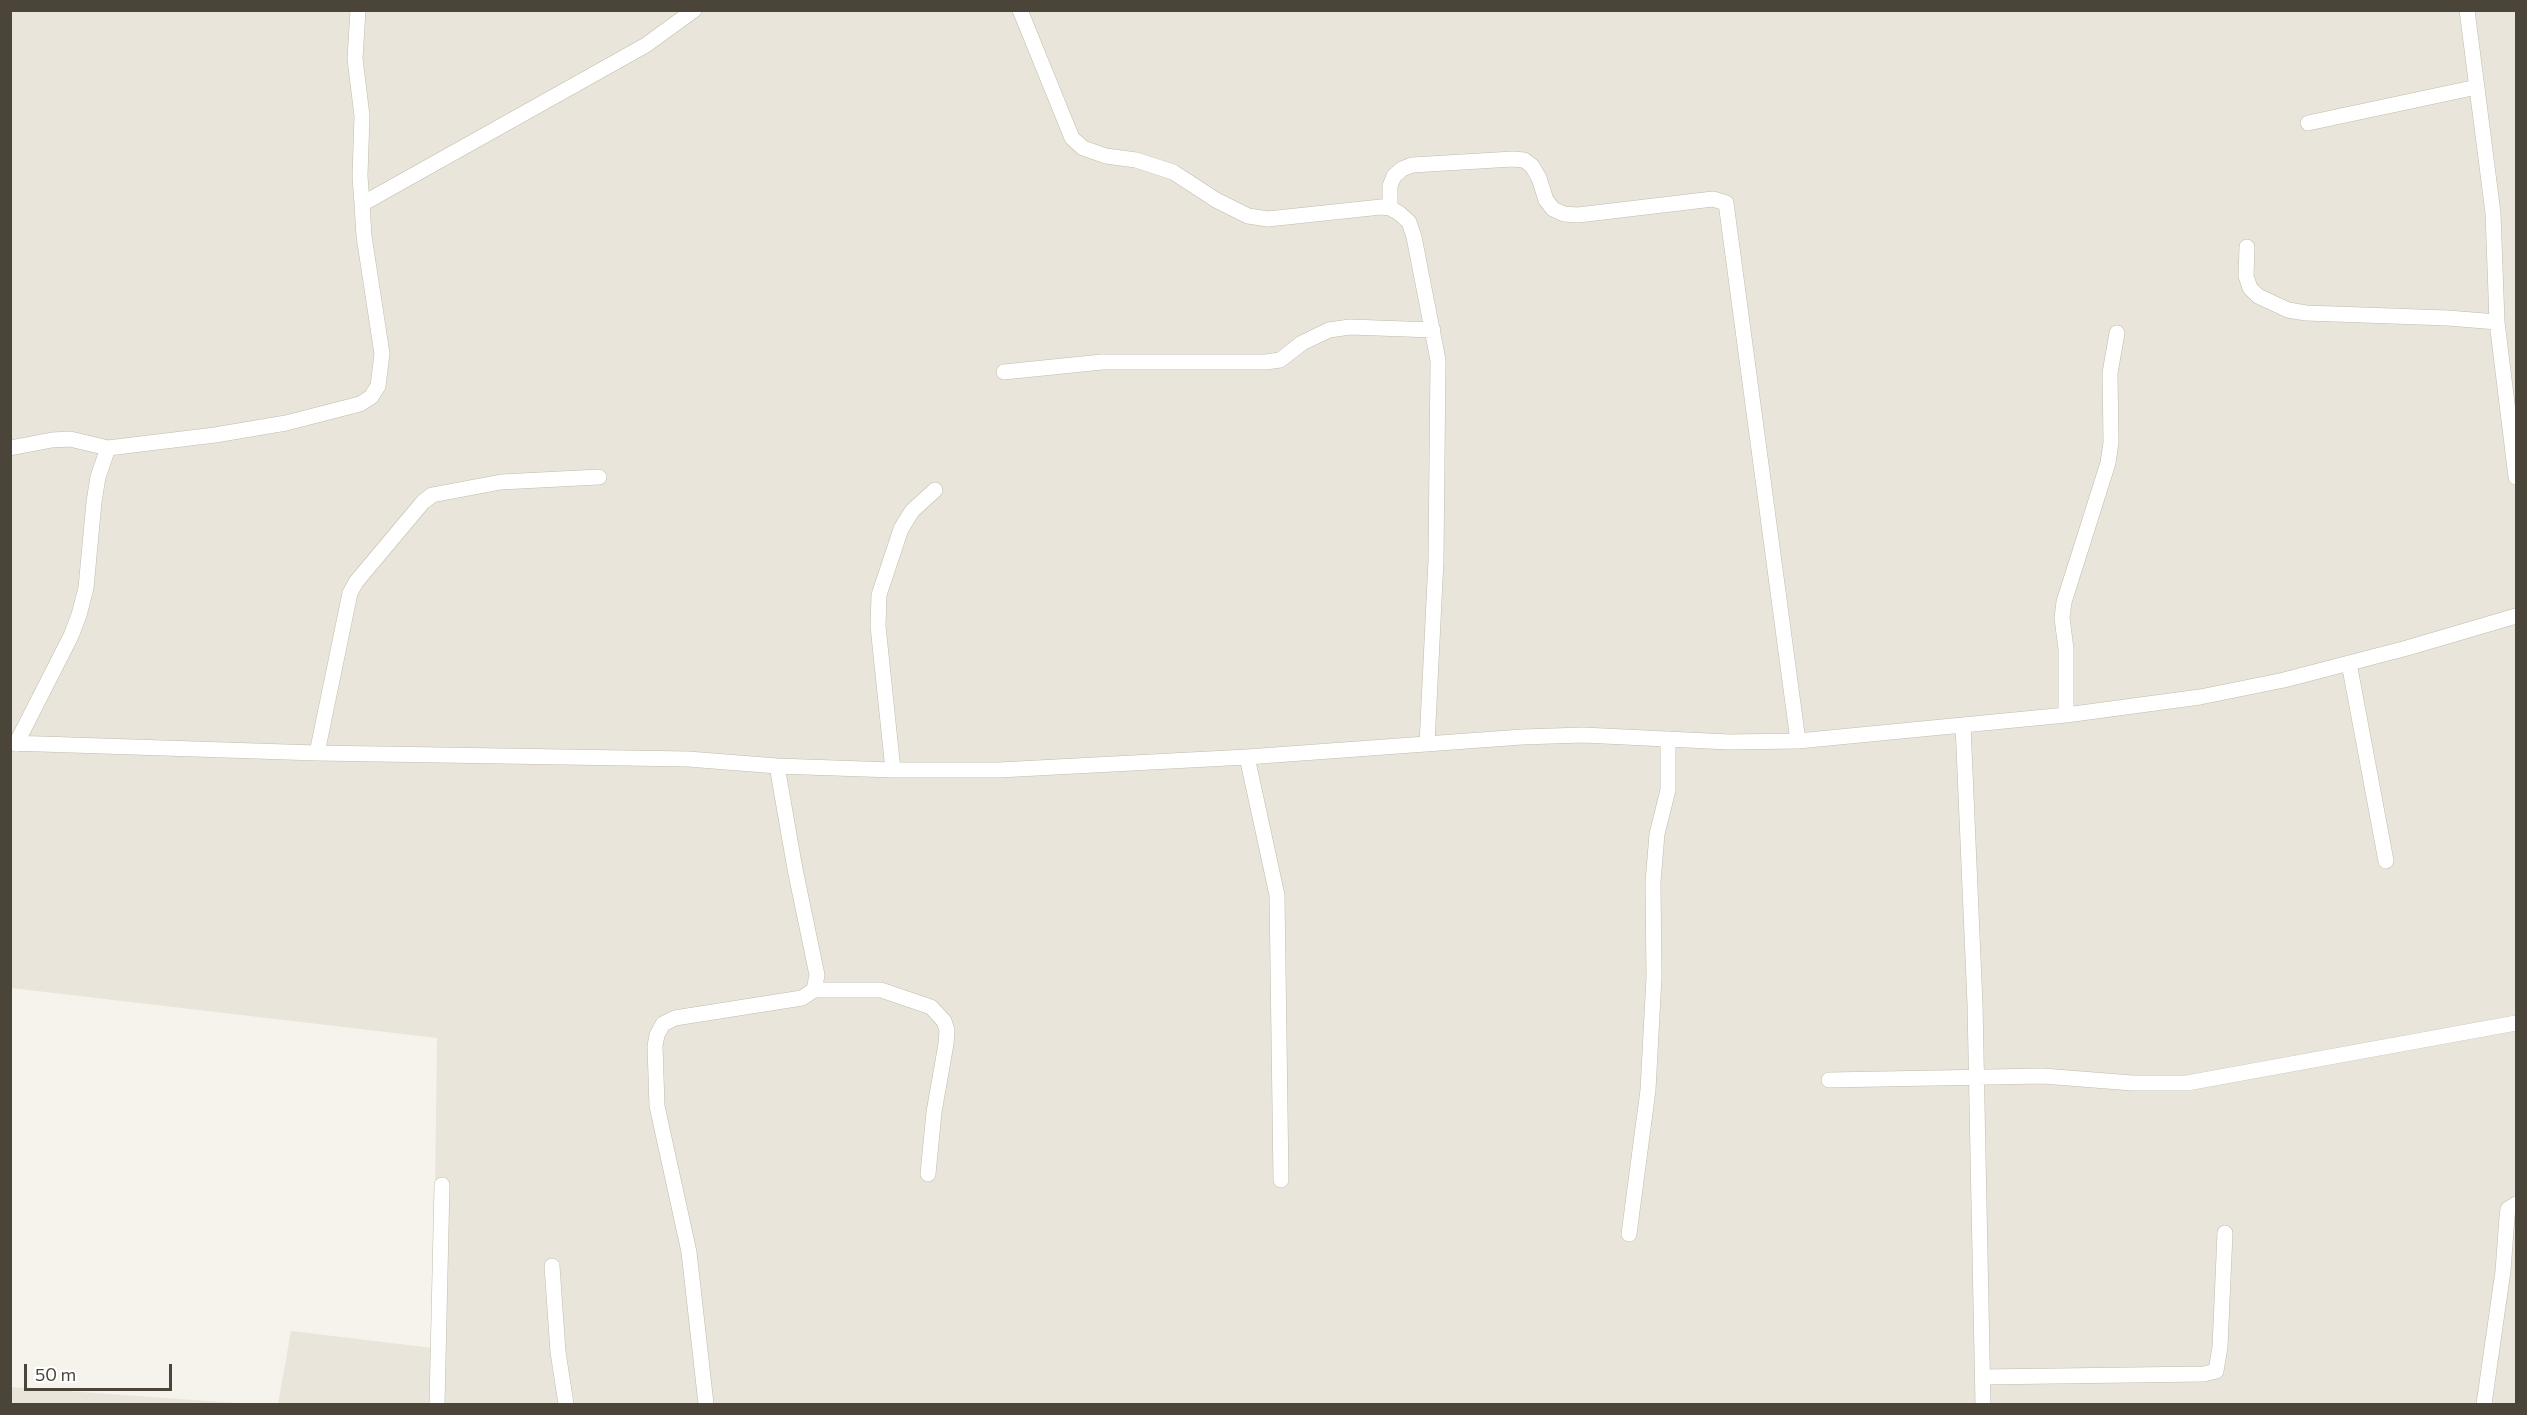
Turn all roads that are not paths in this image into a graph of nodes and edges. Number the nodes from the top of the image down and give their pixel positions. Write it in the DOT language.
graph roads {
  1 [pos="358,10"];
  2 [pos="694,10"];
  3 [pos="1020,10"];
  4 [pos="2467,10"];
  5 [pos="2477,87"];
  6 [pos="2308,123"];
  7 [pos="362,204"];
  8 [pos="1390,208"];
  9 [pos="2247,247"];
  10 [pos="2497,322"];
  11 [pos="1433,330"];
  12 [pos="2117,333"];
  13 [pos="1004,372"];
  14 [pos="10,448"];
  15 [pos="108,448"];
  16 [pos="599,477"];
  17 [pos="2517,477"];
  18 [pos="935,490"];
  19 [pos="2517,615"];
  20 [pos="2349,663"];
  21 [pos="2066,715"];
  22 [pos="1963,725"];
  23 [pos="1668,739"];
  24 [pos="1797,741"];
  25 [pos="13,744"];
  26 [pos="1427,744"];
  27 [pos="317,753"];
  28 [pos="1247,757"];
  29 [pos="777,766"];
  30 [pos="893,770"];
  31 [pos="2386,861"];
  32 [pos="814,990"];
  33 [pos="2517,1023"];
  34 [pos="1977,1075"];
  35 [pos="1829,1080"];
  36 [pos="928,1174"];
  37 [pos="1281,1180"];
  38 [pos="442,1185"];
  39 [pos="2517,1203"];
  40 [pos="2225,1233"];
  41 [pos="1629,1234"];
  42 [pos="552,1266"];
  43 [pos="1983,1377"];
  44 [pos="437,1404"];
  45 [pos="566,1404"];
  46 [pos="706,1404"];
  47 [pos="1983,1404"];
  48 [pos="2484,1404"];
  1 -- 7 [label="street"];
  2 -- 7 [label="street"];
  3 -- 8 [label="street"];
  4 -- 5 [label="street"];
  5 -- 6 [label="street"];
  5 -- 10 [label="street"];
  7 -- 15 [label="street"];
  8 -- 11 [label="street"];
  8 -- 24 [label="street"];
  9 -- 10 [label="street"];
  10 -- 17 [label="street"];
  11 -- 13 [label="street"];
  11 -- 26 [label="street"];
  12 -- 21 [label="street"];
  14 -- 15 [label="street"];
  15 -- 25 [label="street"];
  16 -- 27 [label="street"];
  18 -- 30 [label="street"];
  19 -- 20 [label="street"];
  20 -- 21 [label="street"];
  20 -- 31 [label="street"];
  21 -- 22 [label="street"];
  22 -- 24 [label="street"];
  22 -- 34 [label="street"];
  23 -- 24 [label="street"];
  23 -- 26 [label="street"];
  23 -- 41 [label="street"];
  25 -- 27 [label="street"];
  26 -- 28 [label="street"];
  27 -- 29 [label="street"];
  28 -- 30 [label="street"];
  28 -- 37 [label="street"];
  29 -- 30 [label="street"];
  29 -- 32 [label="street"];
  32 -- 36 [label="street"];
  32 -- 46 [label="street"];
  33 -- 34 [label="street"];
  34 -- 35 [label="street"];
  34 -- 43 [label="street"];
  38 -- 44 [label="street"];
  39 -- 48 [label="street"];
  40 -- 43 [label="street"];
  42 -- 45 [label="street"];
  43 -- 47 [label="street"];
}
